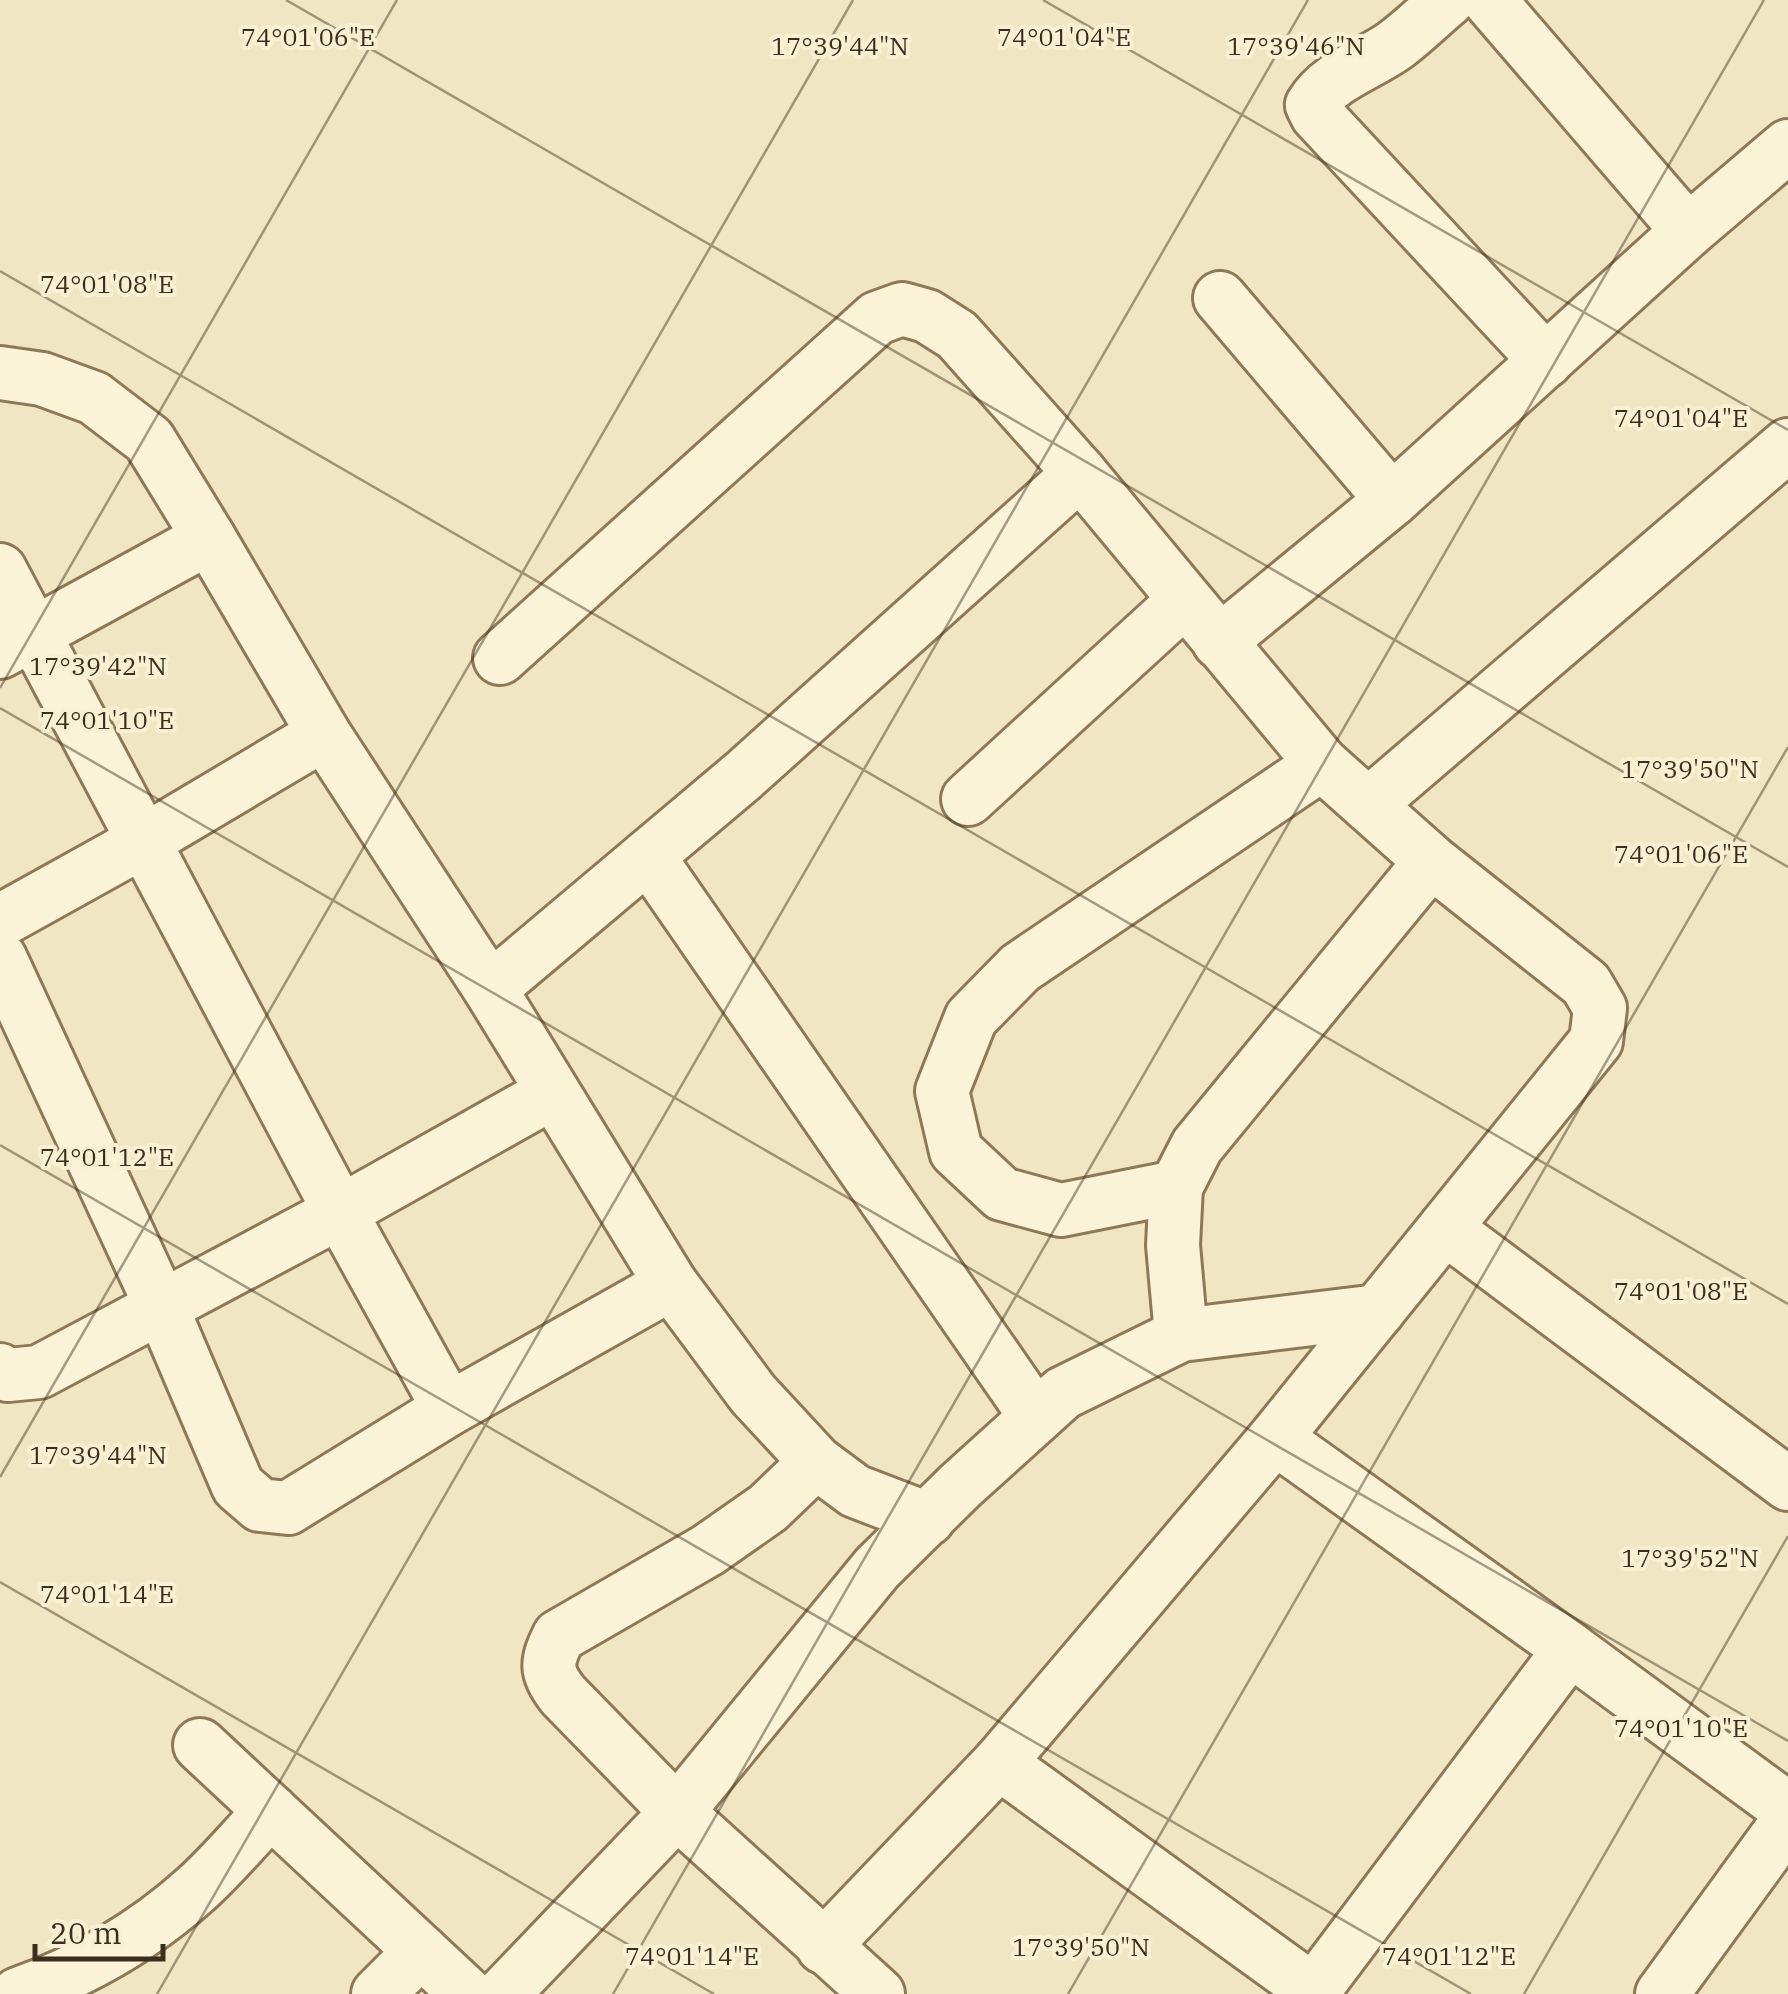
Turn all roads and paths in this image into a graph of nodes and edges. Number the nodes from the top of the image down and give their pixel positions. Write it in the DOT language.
graph roads {
  1 [pos="1448,0"];
  2 [pos="1489,0"];
  3 [pos="1788,146"];
  4 [pos="1688,232"];
  5 [pos="1220,298"];
  6 [pos="1546,362"];
  7 [pos="0,374"];
  8 [pos="1788,445"];
  9 [pos="1080,473"];
  10 [pos="1392,500"];
  11 [pos="209,538"];
  12 [pos="0,570"];
  13 [pos="1185,600"];
  14 [pos="1220,642"];
  15 [pos="16,643"];
  16 [pos="500,658"];
  17 [pos="324,734"];
  18 [pos="1322,764"];
  19 [pos="968,799"];
  20 [pos="1368,805"];
  21 [pos="144,841"];
  22 [pos="648,856"];
  23 [pos="1431,861"];
  24 [pos="0,922"];
  25 [pos="0,958"];
  26 [pos="490,989"];
  27 [pos="552,1093"];
  28 [pos="1176,1188"];
  29 [pos="340,1212"];
  30 [pos="1445,1228"];
  31 [pos="671,1284"];
  32 [pos="162,1308"];
  33 [pos="1378,1311"];
  34 [pos="1180,1335"];
  35 [pos="0,1370"];
  36 [pos="448,1409"];
  37 [pos="1036,1417"];
  38 [pos="1276,1438"];
  39 [pos="816,1462"];
  40 [pos="1788,1484"];
  41 [pos="928,1519"];
  42 [pos="1570,1649"];
  43 [pos="200,1745"];
  44 [pos="999,1763"];
  45 [pos="1788,1809"];
  46 [pos="270,1810"];
  47 [pos="677,1812"];
  48 [pos="1788,1821"];
  49 [pos="824,1947"];
  50 [pos="421,1951"];
  51 [pos="1316,1992"];
  52 [pos="18,1994"];
  53 [pos="378,1994"];
  54 [pos="467,1994"];
  55 [pos="503,1994"];
  56 [pos="878,1994"];
  57 [pos="1662,1994"];
  1 -- 6 [label="street"];
  2 -- 4 [label="street"];
  3 -- 4 [label="street"];
  4 -- 6 [label="street"];
  5 -- 10 [label="street"];
  6 -- 10 [label="street"];
  7 -- 11 [label="street"];
  8 -- 20 [label="street"];
  9 -- 13 [label="street"];
  9 -- 16 [label="street"];
  9 -- 22 [label="street"];
  10 -- 14 [label="street"];
  11 -- 15 [label="street"];
  11 -- 17 [label="street"];
  12 -- 15 [label="street"];
  13 -- 14 [label="street"];
  13 -- 19 [label="street"];
  14 -- 18 [label="street"];
  15 -- 21 [label="street"];
  17 -- 21 [label="street"];
  17 -- 26 [label="street"];
  18 -- 20 [label="street"];
  18 -- 28 [label="street"];
  20 -- 23 [label="street"];
  21 -- 24 [label="street"];
  21 -- 29 [label="street"];
  22 -- 26 [label="street"];
  22 -- 37 [label="street"];
  23 -- 28 [label="street"];
  23 -- 30 [label="street"];
  25 -- 32 [label="street"];
  26 -- 27 [label="street"];
  27 -- 29 [label="street"];
  27 -- 31 [label="street"];
  28 -- 34 [label="street"];
  29 -- 32 [label="street"];
  29 -- 36 [label="street"];
  30 -- 33 [label="street"];
  30 -- 40 [label="street"];
  31 -- 36 [label="street"];
  31 -- 39 [label="street"];
  32 -- 35 [label="street"];
  32 -- 36 [label="street"];
  33 -- 34 [label="street"];
  33 -- 38 [label="street"];
  34 -- 37 [label="street"];
  37 -- 41 [label="street"];
  38 -- 42 [label="street"];
  38 -- 44 [label="street"];
  39 -- 41 [label="street"];
  39 -- 47 [label="street"];
  41 -- 47 [label="street"];
  42 -- 45 [label="street"];
  42 -- 51 [label="street"];
  43 -- 46 [label="street"];
  44 -- 49 [label="street"];
  44 -- 51 [label="street"];
  46 -- 50 [label="street"];
  46 -- 52 [label="street"];
  47 -- 49 [label="street"];
  47 -- 55 [label="street"];
  48 -- 57 [label="street"];
  49 -- 56 [label="street"];
  50 -- 53 [label="street"];
  50 -- 54 [label="street"];
}
